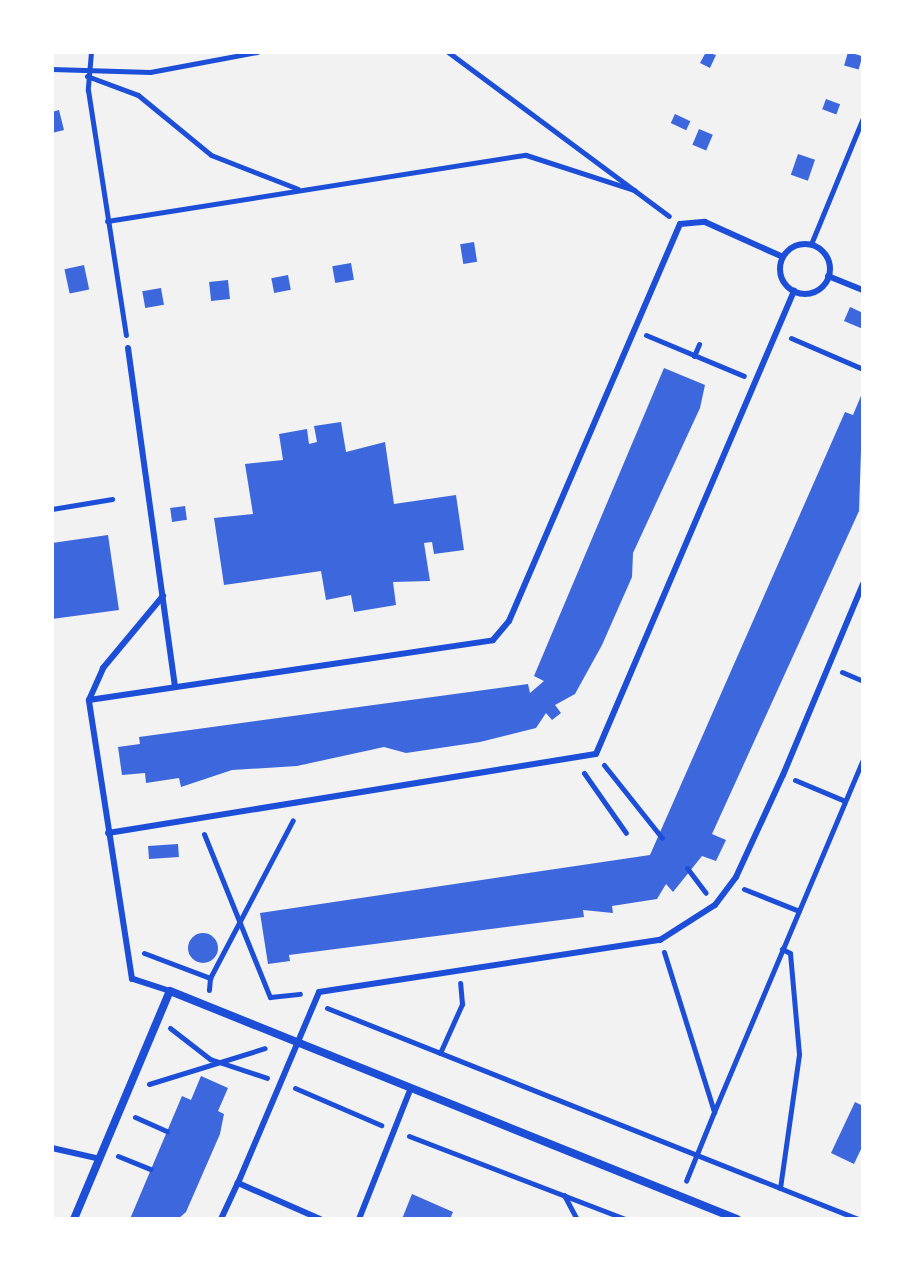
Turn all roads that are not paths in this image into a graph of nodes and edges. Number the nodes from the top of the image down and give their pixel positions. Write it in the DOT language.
graph roads {
  1 [pos="783,257"];
  2 [pos="828,276"];
  3 [pos="863,290"];
  4 [pos="794,291"];
  5 [pos="128,348"];
  6 [pos="863,584"];
  7 [pos="163,596"];
  8 [pos="175,687"];
  9 [pos="89,700"];
  10 [pos="108,833"];
  11 [pos="170,991"];
  12 [pos="297,1041"];
  13 [pos="410,1090"];
  14 [pos="52,1148"];
  15 [pos="100,1159"];
  16 [pos="238,1183"];
  17 [pos="74,1219"];
  18 [pos="221,1219"];
  19 [pos="320,1219"];
  20 [pos="359,1219"];
  21 [pos="737,1219"];
  1 -- 2 [label="lane"];
  1 -- 4 [label="lane"];
  1 -- 8 [label="lane"];
  2 -- 3 [label="lane"];
  2 -- 4 [label="lane"];
  4 -- 10 [label="lane"];
  5 -- 7 [label="lane"];
  6 -- 12 [label="lane"];
  7 -- 8 [label="lane"];
  7 -- 9 [label="lane"];
  8 -- 9 [label="lane"];
  9 -- 10 [label="lane"];
  10 -- 11 [label="lane"];
  11 -- 12 [label="street"];
  11 -- 15 [label="street"];
  12 -- 13 [label="street"];
  12 -- 16 [label="lane"];
  13 -- 20 [label="lane"];
  13 -- 21 [label="street"];
  14 -- 15 [label="lane"];
  15 -- 17 [label="street"];
  16 -- 18 [label="lane"];
  16 -- 19 [label="lane"];
}
